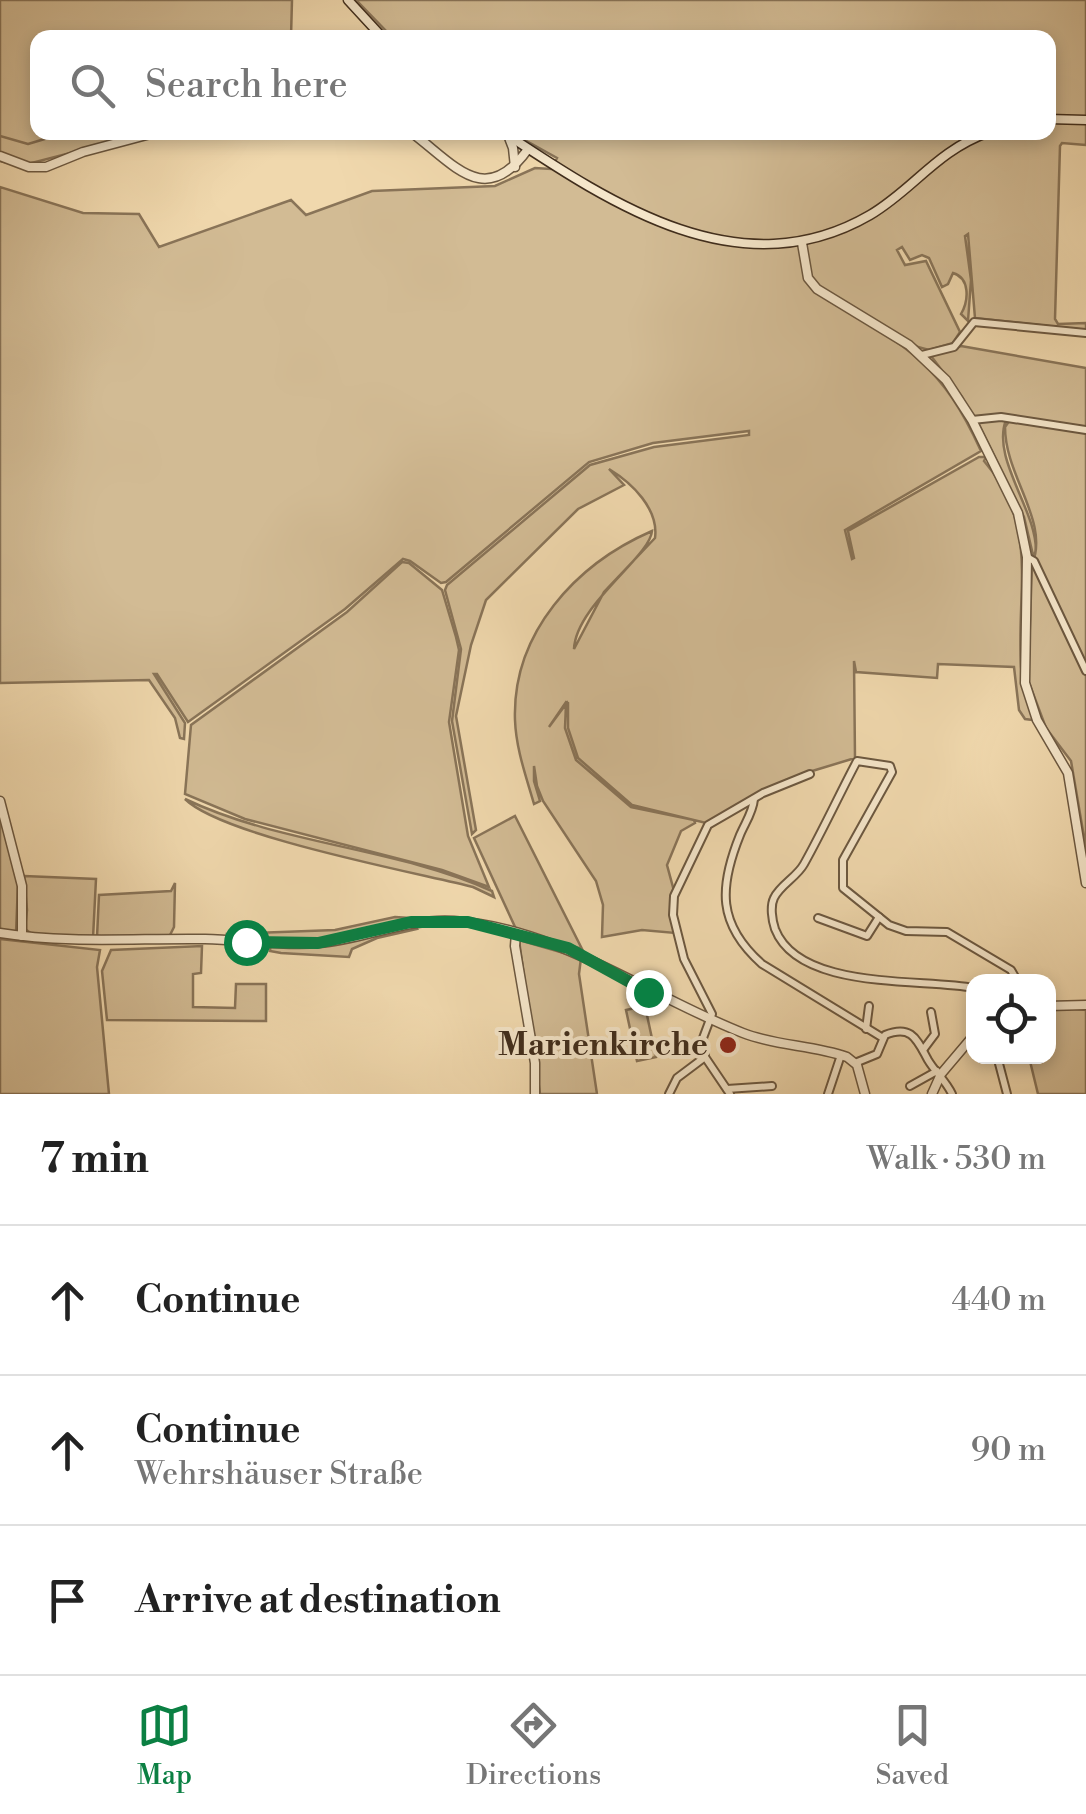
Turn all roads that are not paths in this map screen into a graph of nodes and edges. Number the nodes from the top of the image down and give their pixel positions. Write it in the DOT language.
graph roads {
  1 [pos="348,0"];
  2 [pos="376,30"];
  3 [pos="1056,119"];
  4 [pos="1086,120"];
  5 [pos="128,140"];
  6 [pos="422,140"];
  7 [pos="509,140"];
  8 [pos="515,140"];
  9 [pos="970,140"];
  10 [pos="528,149"];
  11 [pos="0,156"];
  12 [pos="514,167"];
  13 [pos="802,243"];
  14 [pos="1086,333"];
  15 [pos="922,355"];
  16 [pos="972,420"];
  17 [pos="1086,430"];
  18 [pos="1027,556"];
  19 [pos="1086,671"];
  20 [pos="810,774"];
  21 [pos="754,799"];
  22 [pos="0,801"];
  23 [pos="1086,883"];
  24 [pos="818,918"];
  25 [pos="879,918"];
  26 [pos="0,933"];
  27 [pos="516,933"];
  28 [pos="22,936"];
  29 [pos="1013,974"];
  30 [pos="966,987"];
  31 [pos="1086,1005"];
  32 [pos="869,1006"];
  33 [pos="1056,1006"];
  34 [pos="931,1012"];
  35 [pos="711,1019"];
  36 [pos="866,1028"];
  37 [pos="883,1038"];
  38 [pos="966,1043"];
  39 [pos="924,1050"];
  40 [pos="842,1055"];
  41 [pos="705,1057"];
  42 [pos="856,1063"];
  43 [pos="999,1064"];
  44 [pos="939,1072"];
  45 [pos="772,1086"];
  46 [pos="910,1086"];
  47 [pos="729,1092"];
  48 [pos="535,1094"];
  49 [pos="669,1094"];
  50 [pos="828,1094"];
  51 [pos="865,1094"];
  52 [pos="932,1094"];
  53 [pos="952,1094"];
  54 [pos="1008,1094"];
  1 -- 2 [label="street"];
  3 -- 4 [label="street"];
  5 -- 11 [label="street"];
  6 -- 12 [label="street"];
  7 -- 12 [label="street"];
  8 -- 10 [label="street"];
  9 -- 13 [label="street"];
  10 -- 12 [label="street"];
  10 -- 13 [label="street"];
  13 -- 15 [label="street"];
  14 -- 15 [label="street"];
  15 -- 16 [label="street"];
  16 -- 17 [label="street"];
  16 -- 18 [label="street"];
  18 -- 19 [label="street"];
  18 -- 23 [label="street"];
  20 -- 21 [label="street"];
  21 -- 35 [label="street"];
  21 -- 36 [label="street"];
  22 -- 28 [label="street"];
  24 -- 25 [label="street"];
  25 -- 29 [label="street"];
  25 -- 30 [label="street"];
  26 -- 28 [label="street"];
  27 -- 28 [label="street"];
  27 -- 35 [label="street"];
  27 -- 48 [label="street"];
  31 -- 33 [label="street"];
  32 -- 36 [label="street"];
  34 -- 39 [label="street"];
  35 -- 40 [label="street"];
  35 -- 41 [label="street"];
  36 -- 37 [label="street"];
  37 -- 39 [label="street"];
  37 -- 42 [label="street"];
  38 -- 44 [label="street"];
  39 -- 44 [label="street"];
  40 -- 42 [label="street"];
  40 -- 50 [label="street"];
  41 -- 47 [label="street"];
  41 -- 49 [label="street"];
  42 -- 51 [label="street"];
  43 -- 54 [label="street"];
  44 -- 46 [label="street"];
  44 -- 52 [label="street"];
  44 -- 53 [label="street"];
  45 -- 47 [label="street"];
}
